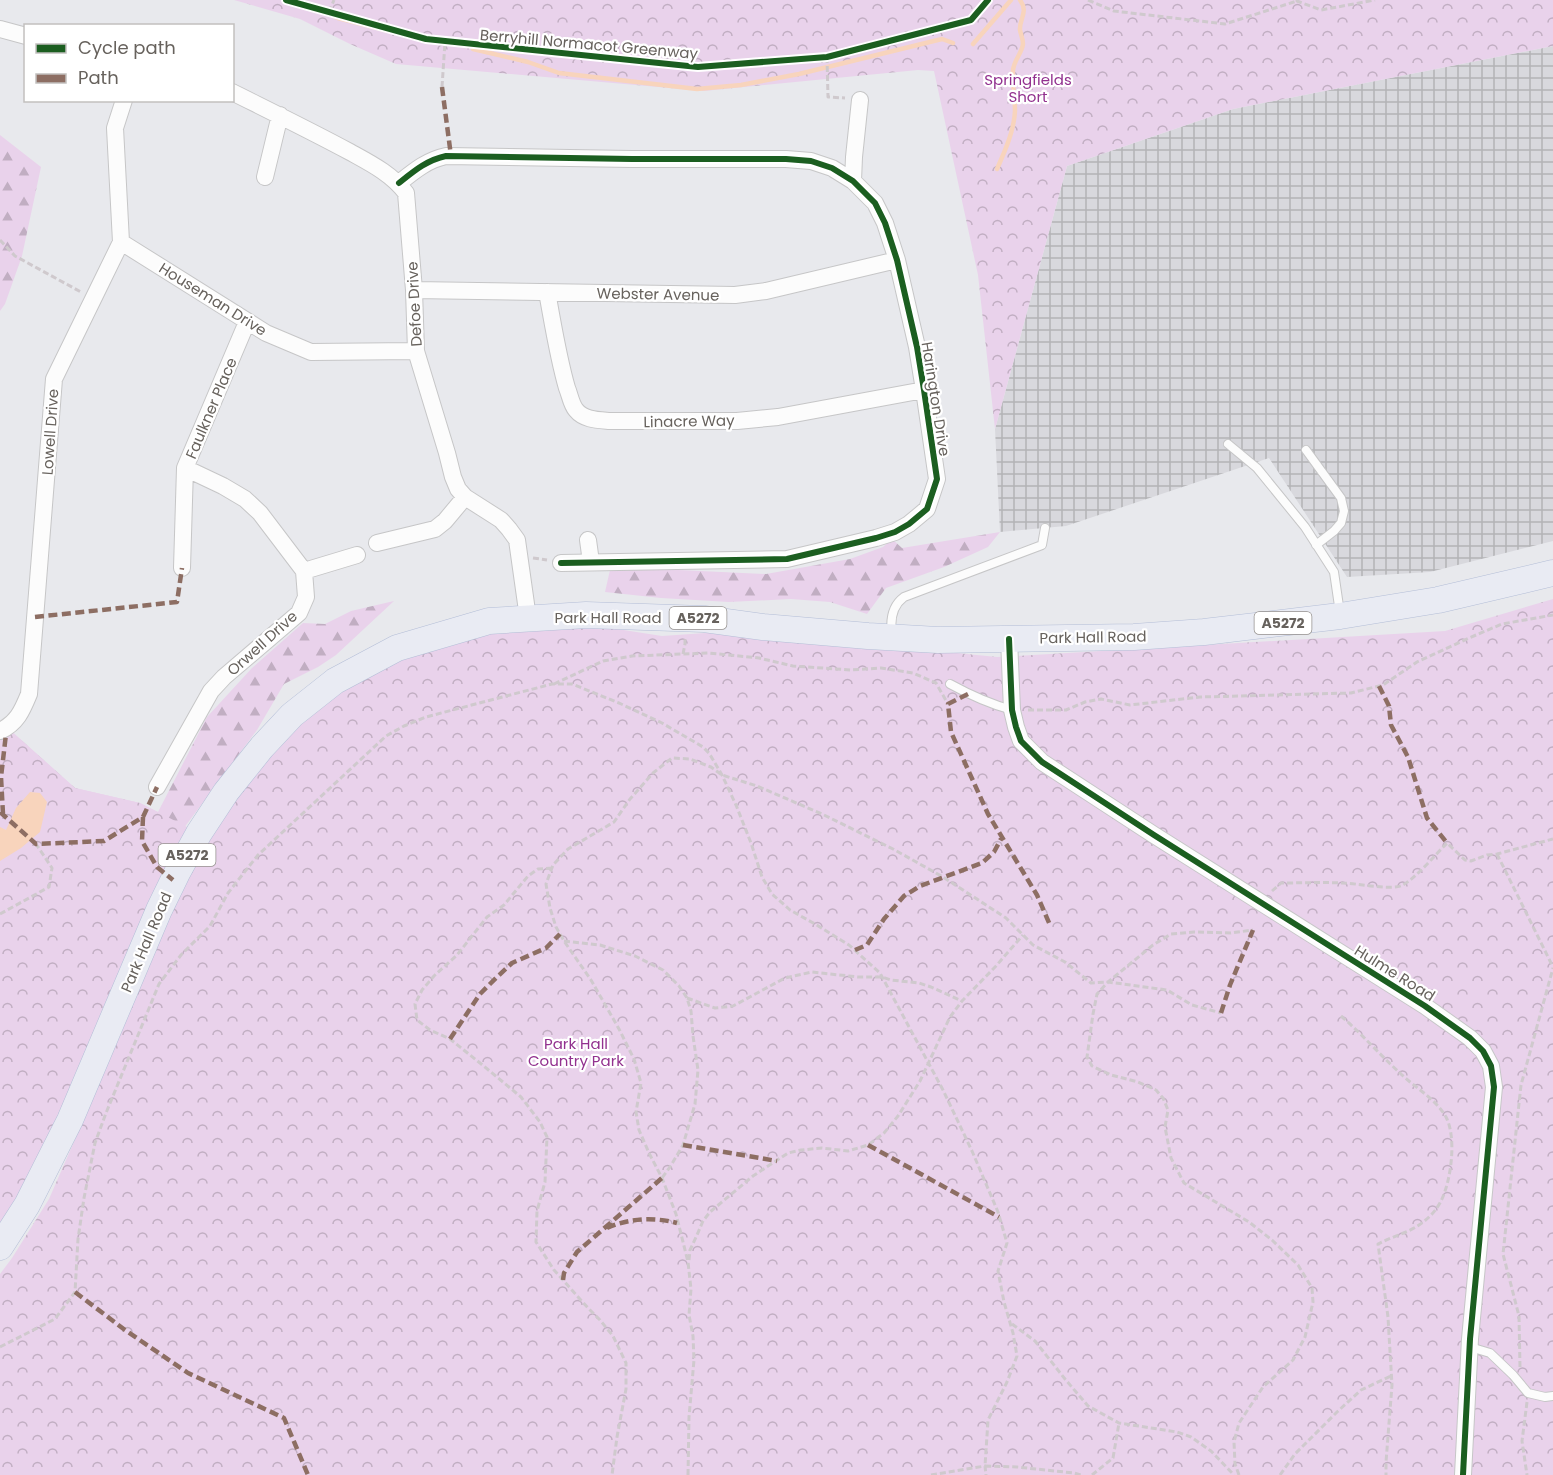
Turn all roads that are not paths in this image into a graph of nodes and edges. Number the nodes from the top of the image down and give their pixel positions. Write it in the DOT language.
graph roads {
  1 [pos="0,29"];
  2 [pos="24,35"];
  3 [pos="234,93"];
  4 [pos="860,100"];
  5 [pos="123,102"];
  6 [pos="280,115"];
  7 [pos="265,177"];
  8 [pos="853,181"];
  9 [pos="399,183"];
  10 [pos="121,242"];
  11 [pos="897,260"];
  12 [pos="414,290"];
  13 [pos="547,292"];
  14 [pos="247,322"];
  15 [pos="416,351"];
  16 [pos="924,390"];
  17 [pos="1228,444"];
  18 [pos="1306,450"];
  19 [pos="185,468"];
  20 [pos="465,497"];
  21 [pos="1045,528"];
  22 [pos="588,540"];
  23 [pos="377,543"];
  24 [pos="1317,545"];
  25 [pos="357,555"];
  26 [pos="591,562"];
  27 [pos="561,563"];
  28 [pos="182,568"];
  29 [pos="304,571"];
  30 [pos="1553,573"];
  31 [pos="1340,616"];
  32 [pos="528,618"];
  33 [pos="893,637"];
  34 [pos="1009,639"];
  35 [pos="950,684"];
  36 [pos="1011,710"];
  37 [pos="0,732"];
  38 [pos="157,787"];
  39 [pos="0,1247"];
  40 [pos="1470,1347"];
  41 [pos="1553,1396"];
  42 [pos="1463,1475"];
  1 -- 2 [label="street"];
  3 -- 6 [label="street"];
  4 -- 8 [label="street"];
  5 -- 10 [label="street, Lowell Drive"];
  6 -- 7 [label="street"];
  6 -- 9 [label="street"];
  8 -- 9 [label="street, Harington Drive"];
  8 -- 11 [label="street, Harington Drive"];
  9 -- 12 [label="street, Defoe Drive"];
  10 -- 14 [label="street, Houseman Drive"];
  10 -- 37 [label="street, Lowell Drive"];
  11 -- 13 [label="street, Webster Avenue"];
  11 -- 16 [label="street, Harington Drive"];
  12 -- 13 [label="street, Webster Avenue"];
  12 -- 15 [label="street, Defoe Drive"];
  13 -- 16 [label="street, Linacre Way"];
  14 -- 15 [label="street, Houseman Drive"];
  14 -- 19 [label="street, Faulkner Place"];
  15 -- 20 [label="street, Defoe Drive"];
  16 -- 26 [label="street, Harington Drive"];
  17 -- 24 [label="lane"];
  18 -- 24 [label="lane"];
  19 -- 28 [label="street, Faulkner Place"];
  19 -- 29 [label="street"];
  20 -- 23 [label="street"];
  20 -- 32 [label="street"];
  21 -- 33 [label="lane"];
  22 -- 26 [label="street"];
  24 -- 31 [label="lane"];
  25 -- 29 [label="street"];
  26 -- 27 [label="street, Harington Drive"];
  29 -- 38 [label="street, Orwell Drive"];
  30 -- 31 [label="main road, Park Hall Road / A5272"];
  31 -- 34 [label="main road, Park Hall Road / A5272"];
  32 -- 33 [label="main road, Park Hall Road / A5272"];
  32 -- 39 [label="main road, Park Hall Road / A5272"];
  33 -- 34 [label="main road, Park Hall Road / A5272"];
  34 -- 36 [label="street, Hulme Road"];
  35 -- 36 [label="lane"];
  36 -- 40 [label="street, Hulme Road"];
  40 -- 41 [label="lane"];
  40 -- 42 [label="street, Hulme Road"];
}
